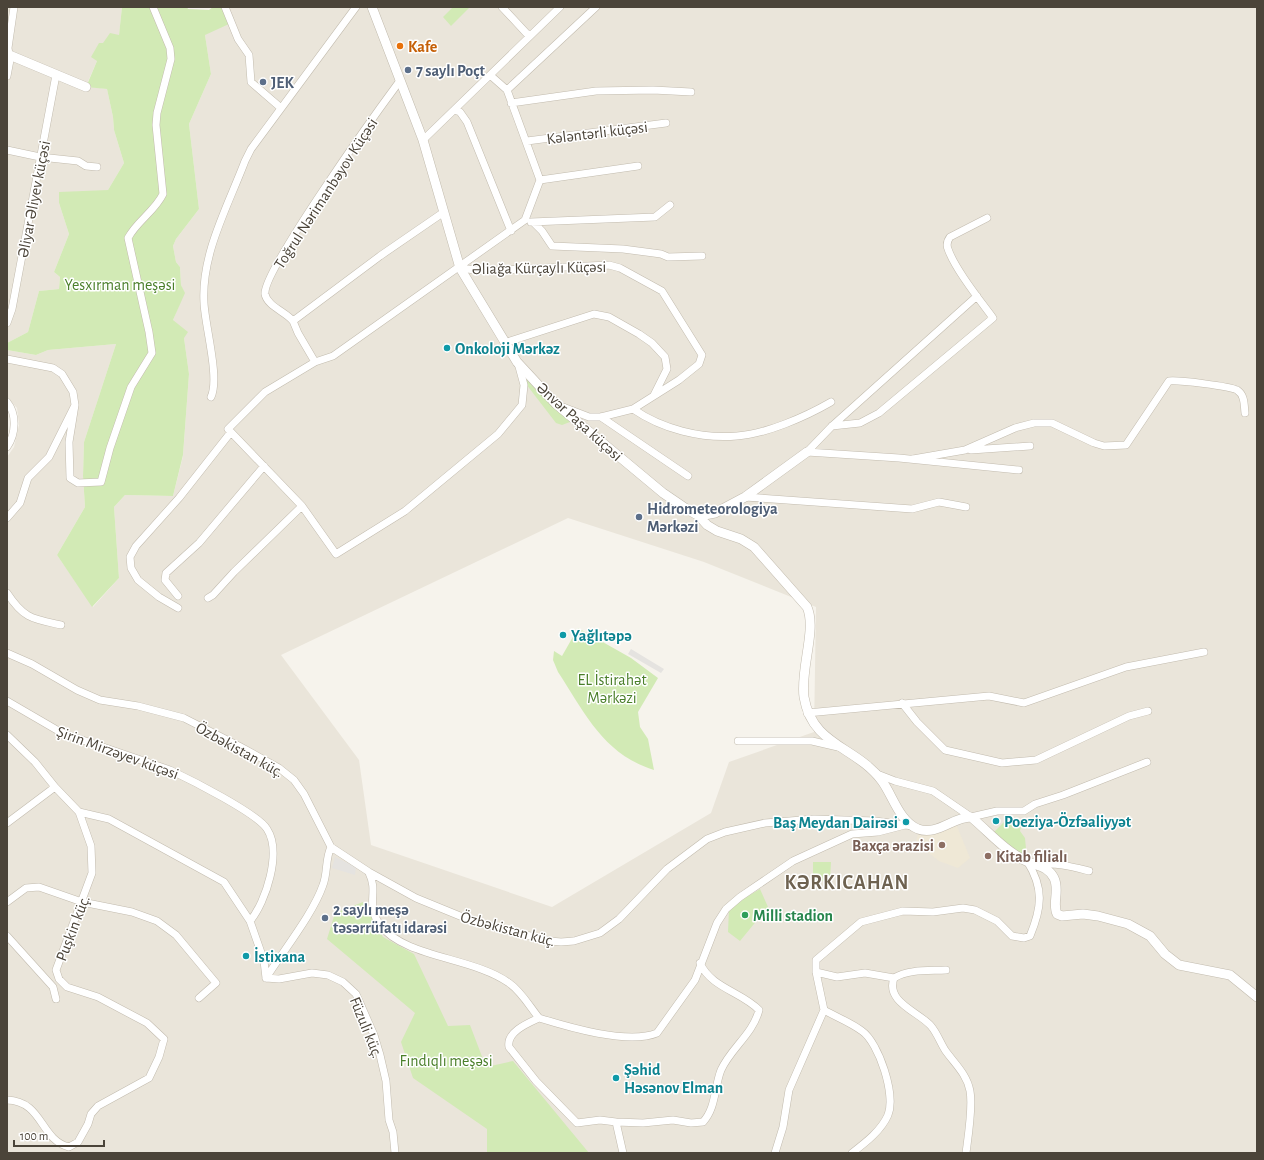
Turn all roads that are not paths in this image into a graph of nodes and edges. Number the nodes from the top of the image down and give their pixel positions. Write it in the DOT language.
graph roads {
  1 [pos="14,7"];
  2 [pos="153,7"];
  3 [pos="225,7"];
  4 [pos="356,7"];
  5 [pos="372,7"];
  6 [pos="502,7"];
  7 [pos="560,7"];
  8 [pos="596,7"];
  9 [pos="529,36"];
  10 [pos="8,54"];
  11 [pos="490,74"];
  12 [pos="56,75"];
  13 [pos="7,76"];
  14 [pos="399,82"];
  15 [pos="86,87"];
  16 [pos="507,90"];
  17 [pos="691,92"];
  18 [pos="511,103"];
  19 [pos="281,108"];
  20 [pos="454,110"];
  21 [pos="666,123"];
  22 [pos="423,140"];
  23 [pos="527,141"];
  24 [pos="7,150"];
  25 [pos="40,156"];
  26 [pos="638,166"];
  27 [pos="97,167"];
  28 [pos="540,180"];
  29 [pos="670,205"];
  30 [pos="444,212"];
  31 [pos="987,218"];
  32 [pos="525,220"];
  33 [pos="534,223"];
  34 [pos="510,231"];
  35 [pos="702,256"];
  36 [pos="460,268"];
  37 [pos="977,296"];
  38 [pos="10,308"];
  39 [pos="293,321"];
  40 [pos="7,323"];
  41 [pos="504,343"];
  42 [pos="7,359"];
  43 [pos="315,362"];
  44 [pos="517,362"];
  45 [pos="654,395"];
  46 [pos="211,397"];
  47 [pos="7,402"];
  48 [pos="831,402"];
  49 [pos="556,404"];
  50 [pos="75,405"];
  51 [pos="633,409"];
  52 [pos="1245,413"];
  53 [pos="601,417"];
  54 [pos="832,426"];
  55 [pos="231,432"];
  56 [pos="1030,446"];
  57 [pos="7,447"];
  58 [pos="965,450"];
  59 [pos="807,452"];
  60 [pos="913,459"];
  61 [pos="264,466"];
  62 [pos="1019,470"];
  63 [pos="688,476"];
  64 [pos="745,497"];
  65 [pos="302,506"];
  66 [pos="966,507"];
  67 [pos="699,516"];
  68 [pos="7,518"];
  69 [pos="7,593"];
  70 [pos="178,596"];
  71 [pos="208,598"];
  72 [pos="178,608"];
  73 [pos="61,625"];
  74 [pos="1204,652"];
  75 [pos="7,653"];
  76 [pos="7,701"];
  77 [pos="902,703"];
  78 [pos="1148,711"];
  79 [pos="807,713"];
  80 [pos="7,735"];
  81 [pos="738,741"];
  82 [pos="842,748"];
  83 [pos="1148,762"];
  84 [pos="873,772"];
  85 [pos="55,787"];
  86 [pos="79,812"];
  87 [pos="971,817"];
  88 [pos="7,824"];
  89 [pos="909,826"];
  90 [pos="332,847"];
  91 [pos="1027,861"];
  92 [pos="1039,865"];
  93 [pos="1088,871"];
  94 [pos="369,872"];
  95 [pos="7,902"];
  96 [pos="82,902"];
  97 [pos="250,921"];
  98 [pos="7,936"];
  99 [pos="700,963"];
  100 [pos="946,970"];
  101 [pos="816,972"];
  102 [pos="266,978"];
  103 [pos="894,978"];
  104 [pos="199,998"];
  105 [pos="1257,998"];
  106 [pos="56,999"];
  107 [pos="824,1010"];
  108 [pos="539,1018"];
  109 [pos="7,1100"];
  110 [pos="616,1122"];
  111 [pos="395,1153"];
  112 [pos="623,1153"];
  113 [pos="775,1153"];
  114 [pos="852,1153"];
  115 [pos="966,1153"];
  1 -- 10 [label="street"];
  2 -- 50 [label="street"];
  3 -- 19 [label="street"];
  4 -- 19 [label="street"];
  5 -- 14 [label="street, Ənvər Paşa küçəsi"];
  6 -- 9 [label="street"];
  7 -- 9 [label="street"];
  8 -- 16 [label="street"];
  9 -- 11 [label="street"];
  10 -- 12 [label="street"];
  10 -- 13 [label="street"];
  11 -- 16 [label="street"];
  11 -- 20 [label="street"];
  12 -- 15 [label="street"];
  12 -- 25 [label="street, Əliyar Əliyev küçəsi"];
  14 -- 22 [label="street, Ənvər Paşa küçəsi"];
  14 -- 39 [label="street, Toğrul Nərimanbəyov Küçəsi"];
  16 -- 18 [label="street"];
  17 -- 18 [label="street"];
  18 -- 23 [label="street"];
  19 -- 46 [label="street"];
  20 -- 22 [label="street"];
  20 -- 34 [label="street"];
  21 -- 23 [label="street, Kələntərli küçəsi"];
  22 -- 30 [label="street, Ənvər Paşa küçəsi"];
  23 -- 28 [label="street"];
  24 -- 25 [label="street"];
  25 -- 27 [label="street"];
  25 -- 38 [label="street, Əliyar Əliyev küçəsi"];
  26 -- 28 [label="street"];
  28 -- 32 [label="street"];
  29 -- 33 [label="street"];
  30 -- 36 [label="street, Ənvər Paşa küçəsi"];
  30 -- 39 [label="street"];
  31 -- 37 [label="street"];
  32 -- 33 [label="street"];
  32 -- 34 [label="street"];
  33 -- 35 [label="street"];
  34 -- 36 [label="street"];
  36 -- 41 [label="street, Ənvər Paşa küçəsi"];
  36 -- 43 [label="street"];
  36 -- 45 [label="street, Əliağa Kürçaylı Küçəsi"];
  37 -- 54 [label="street"];
  37 -- 54 [label="street"];
  38 -- 40 [label="street, Əliyar Əliyev küçəsi"];
  39 -- 43 [label="street, Toğrul Nərimanbəyov Küçəsi"];
  41 -- 44 [label="street, Ənvər Paşa küçəsi"];
  41 -- 45 [label="street"];
  42 -- 50 [label="street"];
  43 -- 55 [label="street"];
  44 -- 49 [label="street, Ənvər Paşa küçəsi"];
  44 -- 65 [label="street"];
  45 -- 51 [label="street, Əliağa Kürçaylı Küçəsi"];
  47 -- 57 [label="street"];
  48 -- 51 [label="street"];
  49 -- 53 [label="street"];
  49 -- 67 [label="street, Ənvər Paşa küçəsi"];
  50 -- 68 [label="street"];
  51 -- 53 [label="street, Əliağa Kürçaylı Küçəsi"];
  52 -- 58 [label="street"];
  53 -- 63 [label="street"];
  54 -- 59 [label="street"];
  55 -- 61 [label="street"];
  55 -- 72 [label="street"];
  56 -- 58 [label="street"];
  58 -- 60 [label="street"];
  59 -- 60 [label="street"];
  59 -- 64 [label="street"];
  60 -- 62 [label="street"];
  61 -- 65 [label="street"];
  61 -- 70 [label="street"];
  64 -- 66 [label="street"];
  64 -- 67 [label="street"];
  65 -- 71 [label="street"];
  67 -- 79 [label="street, Ənvər Paşa küçəsi"];
  69 -- 73 [label="street"];
  74 -- 77 [label="street"];
  75 -- 90 [label="street, Özbəkistan küç."];
  76 -- 97 [label="street, Şirin Mirzəyev küçəsi"];
  77 -- 78 [label="street"];
  77 -- 79 [label="street"];
  79 -- 82 [label="street"];
  80 -- 85 [label="street"];
  81 -- 82 [label="street"];
  82 -- 84 [label="street"];
  83 -- 87 [label="street"];
  84 -- 87 [label="street"];
  84 -- 89 [label="street"];
  85 -- 86 [label="street"];
  85 -- 88 [label="street"];
  86 -- 96 [label="street, Puşkin küç."];
  86 -- 97 [label="street"];
  87 -- 89 [label="street"];
  87 -- 91 [label="street"];
  89 -- 94 [label="street, Özbəkistan küç."];
  89 -- 99 [label="street"];
  90 -- 94 [label="street, Özbəkistan küç."];
  90 -- 102 [label="street"];
  91 -- 92 [label="street"];
  91 -- 101 [label="street"];
  92 -- 93 [label="street"];
  92 -- 105 [label="street"];
  94 -- 108 [label="street"];
  95 -- 96 [label="street"];
  96 -- 104 [label="street"];
  96 -- 109 [label="street, Puşkin küç."];
  97 -- 102 [label="street"];
  98 -- 106 [label="street"];
  99 -- 108 [label="street"];
  99 -- 110 [label="street"];
  100 -- 103 [label="street"];
  101 -- 103 [label="street"];
  101 -- 107 [label="street"];
  102 -- 111 [label="street, Füzuli küç."];
  103 -- 115 [label="street"];
  107 -- 113 [label="street"];
  107 -- 114 [label="street"];
  108 -- 110 [label="street"];
  110 -- 112 [label="street"];
}
